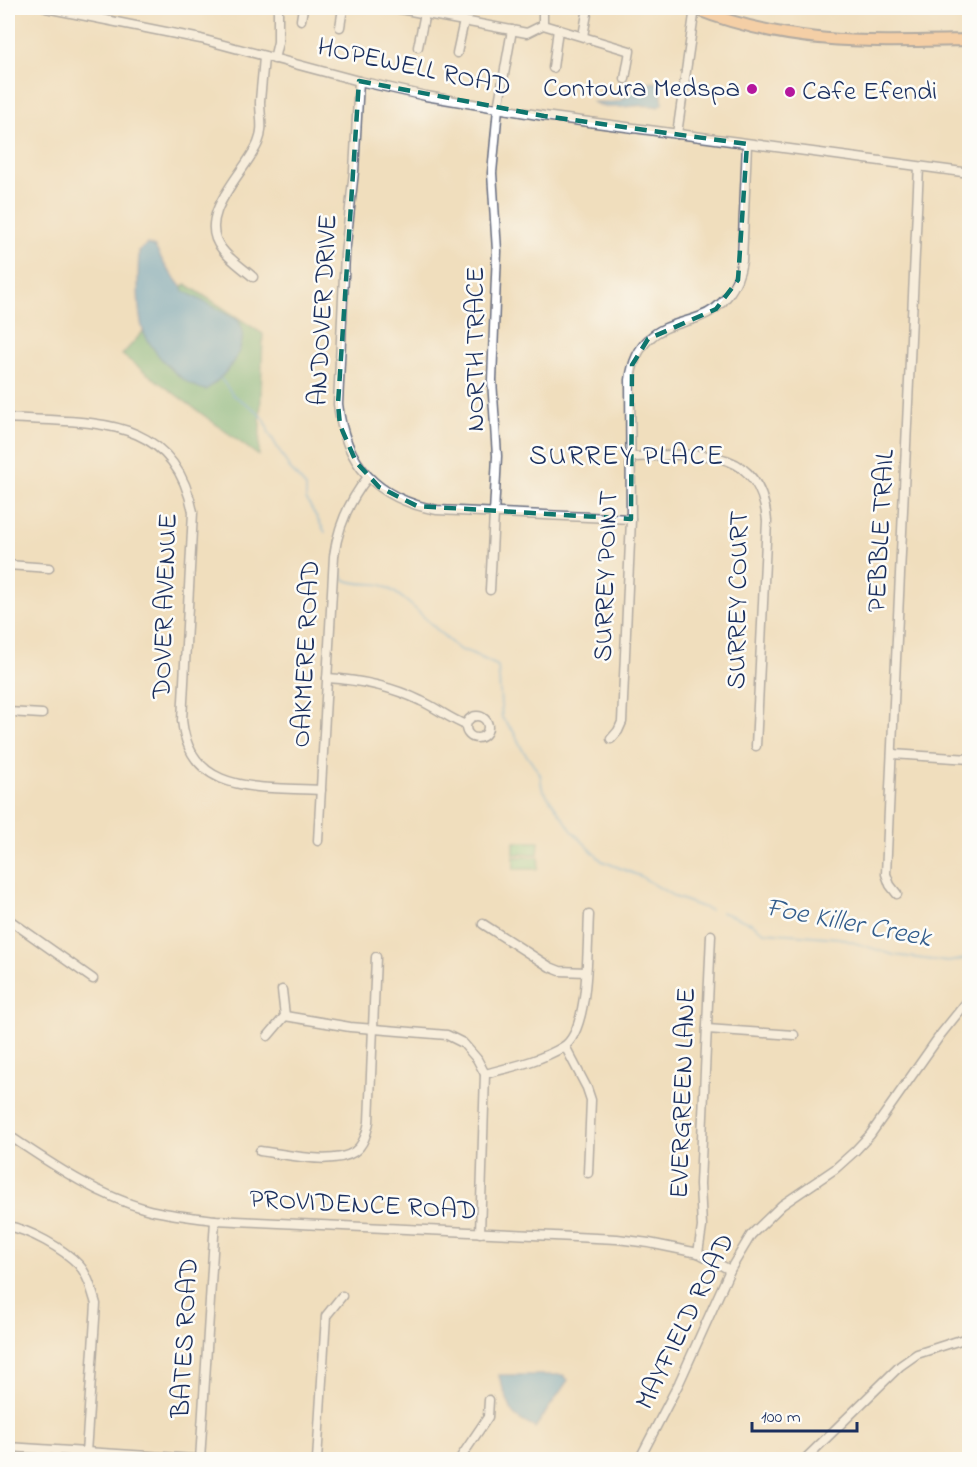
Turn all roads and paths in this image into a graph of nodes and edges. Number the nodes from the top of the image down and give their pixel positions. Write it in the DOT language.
graph roads {
  1 [pos="46,8"];
  2 [pos="278,8"];
  3 [pos="303,8"];
  4 [pos="343,8"];
  5 [pos="395,8"];
  6 [pos="543,8"];
  7 [pos="588,8"];
  8 [pos="694,8"];
  9 [pos="81,11"];
  10 [pos="425,13"];
  11 [pos="301,20"];
  12 [pos="464,21"];
  13 [pos="543,25"];
  14 [pos="340,27"];
  15 [pos="558,29"];
  16 [pos="512,30"];
  17 [pos="583,36"];
  18 [pos="969,40"];
  19 [pos="418,47"];
  20 [pos="457,53"];
  21 [pos="264,56"];
  22 [pos="274,59"];
  23 [pos="553,68"];
  24 [pos="626,79"];
  25 [pos="359,81"];
  26 [pos="498,108"];
  27 [pos="677,134"];
  28 [pos="747,144"];
  29 [pos="919,167"];
  30 [pos="969,172"];
  31 [pos="253,277"];
  32 [pos="8,418"];
  33 [pos="631,457"];
  34 [pos="368,477"];
  35 [pos="494,513"];
  36 [pos="631,519"];
  37 [pos="8,565"];
  38 [pos="50,568"];
  39 [pos="490,590"];
  40 [pos="327,678"];
  41 [pos="8,712"];
  42 [pos="42,714"];
  43 [pos="466,724"];
  44 [pos="611,739"];
  45 [pos="756,746"];
  46 [pos="892,754"];
  47 [pos="969,759"];
  48 [pos="321,790"];
  49 [pos="318,841"];
  50 [pos="897,894"];
  51 [pos="589,915"];
  52 [pos="8,920"];
  53 [pos="483,924"];
  54 [pos="711,935"];
  55 [pos="376,957"];
  56 [pos="586,972"];
  57 [pos="93,979"];
  58 [pos="282,990"];
  59 [pos="969,998"];
  60 [pos="285,1016"];
  61 [pos="373,1028"];
  62 [pos="707,1029"];
  63 [pos="268,1035"];
  64 [pos="794,1035"];
  65 [pos="565,1046"];
  66 [pos="485,1074"];
  67 [pos="8,1135"];
  68 [pos="260,1151"];
  69 [pos="588,1173"];
  70 [pos="215,1220"];
  71 [pos="8,1226"];
  72 [pos="480,1233"];
  73 [pos="698,1253"];
  74 [pos="730,1270"];
  75 [pos="342,1296"];
  76 [pos="969,1337"];
  77 [pos="489,1400"];
  78 [pos="8,1447"];
  79 [pos="86,1453"];
  80 [pos="200,1459"];
  81 [pos="211,1460"];
  82 [pos="317,1460"];
  83 [pos="459,1460"];
  84 [pos="639,1460"];
  85 [pos="804,1460"];
  1 -- 9 [label="street, HOPEWELL ROAD"];
  2 -- 22 [label="street"];
  3 -- 11 [label="street"];
  4 -- 14 [label="street"];
  5 -- 10 [label="street"];
  6 -- 13 [label="street"];
  7 -- 17 [label="street"];
  8 -- 18 [label="main road"];
  8 -- 27 [label="street"];
  9 -- 21 [label="street, HOPEWELL ROAD"];
  10 -- 12 [label="street"];
  10 -- 19 [label="street"];
  12 -- 16 [label="street"];
  12 -- 20 [label="street"];
  13 -- 15 [label="street"];
  13 -- 16 [label="street"];
  15 -- 17 [label="street"];
  15 -- 23 [label="street"];
  16 -- 26 [label="street, NORTH TRACE"];
  17 -- 24 [label="street"];
  21 -- 22 [label="street, HOPEWELL ROAD"];
  21 -- 31 [label="street"];
  22 -- 25 [label="street, HOPEWELL ROAD"];
  25 -- 26 [label="street, HOPEWELL ROAD"];
  25 -- 34 [label="street, ANDOVER DRIVE"];
  26 -- 27 [label="street, HOPEWELL ROAD"];
  26 -- 35 [label="street, NORTH TRACE"];
  27 -- 28 [label="street, HOPEWELL ROAD"];
  28 -- 29 [label="street, HOPEWELL ROAD"];
  28 -- 33 [label="street, SURREY POINT"];
  29 -- 30 [label="street, HOPEWELL ROAD"];
  29 -- 46 [label="street, PEBBLE TRAIL"];
  32 -- 48 [label="street, DOVER AVENUE"];
  33 -- 36 [label="street, SURREY POINT"];
  33 -- 45 [label="street, SURREY COURT"];
  34 -- 35 [label="street, ANDOVER DRIVE"];
  34 -- 40 [label="street, OAKMERE ROAD"];
  35 -- 36 [label="street, ANDOVER DRIVE"];
  35 -- 39 [label="street, NORTH TRACE"];
  36 -- 44 [label="street, SURREY POINT"];
  37 -- 38 [label="street"];
  40 -- 43 [label="street"];
  40 -- 48 [label="street, OAKMERE ROAD"];
  41 -- 42 [label="street"];
  46 -- 47 [label="street"];
  46 -- 50 [label="street, PEBBLE TRAIL"];
  48 -- 49 [label="street, OAKMERE ROAD"];
  51 -- 56 [label="street"];
  52 -- 57 [label="street"];
  53 -- 56 [label="street"];
  54 -- 62 [label="street, EVERGREEN LANE"];
  55 -- 61 [label="street"];
  56 -- 65 [label="street"];
  58 -- 60 [label="street"];
  59 -- 74 [label="street, MAYFIELD ROAD"];
  60 -- 61 [label="street"];
  60 -- 63 [label="street"];
  61 -- 66 [label="street"];
  61 -- 68 [label="street"];
  62 -- 64 [label="street"];
  62 -- 73 [label="street, EVERGREEN LANE"];
  65 -- 66 [label="street"];
  65 -- 69 [label="street"];
  66 -- 72 [label="street"];
  67 -- 70 [label="street, PROVIDENCE ROAD"];
  70 -- 72 [label="street, PROVIDENCE ROAD"];
  70 -- 80 [label="street, BATES ROAD"];
  71 -- 79 [label="street"];
  72 -- 73 [label="street, PROVIDENCE ROAD"];
  73 -- 74 [label="street, PROVIDENCE ROAD"];
  74 -- 84 [label="street, MAYFIELD ROAD"];
  75 -- 82 [label="street"];
  76 -- 85 [label="street"];
  77 -- 83 [label="street"];
  78 -- 79 [label="street"];
  79 -- 80 [label="street"];
  80 -- 81 [label="street"];
}
